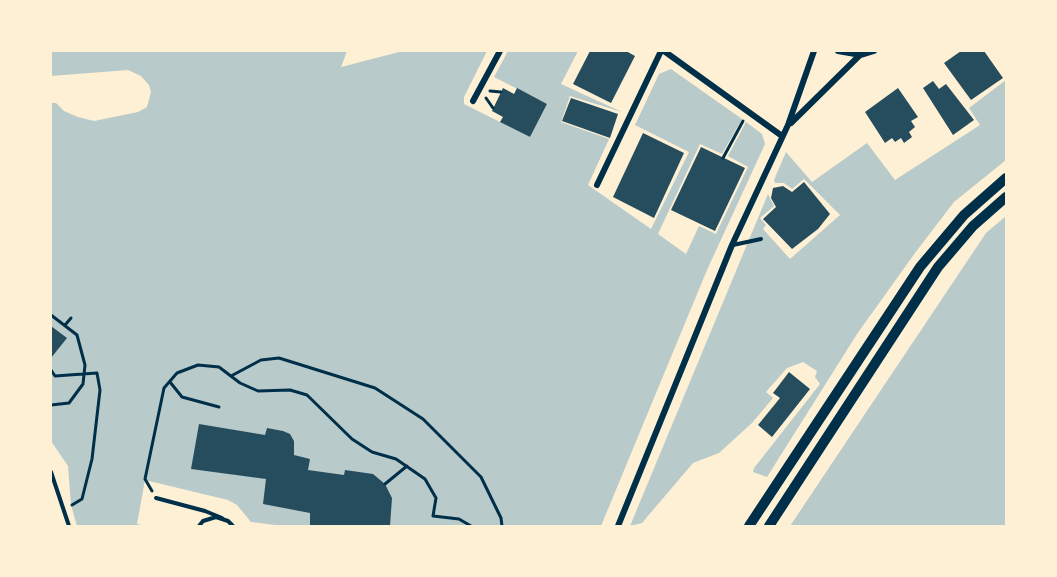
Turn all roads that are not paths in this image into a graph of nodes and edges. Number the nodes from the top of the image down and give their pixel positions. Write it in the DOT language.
graph roads {
  1 [pos="500,51"];
  2 [pos="662,51"];
  3 [pos="814,51"];
  4 [pos="838,51"];
  5 [pos="874,51"];
  6 [pos="863,53"];
  7 [pos="473,102"];
  8 [pos="788,125"];
  9 [pos="782,136"];
  10 [pos="1006,178"];
  11 [pos="597,184"];
  12 [pos="1006,198"];
  13 [pos="761,239"];
  14 [pos="732,245"];
  15 [pos="51,472"];
  16 [pos="156,498"];
  17 [pos="222,518"];
  18 [pos="69,526"];
  19 [pos="199,526"];
  20 [pos="233,526"];
  21 [pos="618,526"];
  22 [pos="748,526"];
  23 [pos="769,526"];
  1 -- 7 [label="street"];
  2 -- 9 [label="street"];
  2 -- 11 [label="street"];
  3 -- 8 [label="street"];
  4 -- 6 [label="street"];
  5 -- 6 [label="street"];
  6 -- 8 [label="street"];
  8 -- 9 [label="street"];
  9 -- 14 [label="street"];
  10 -- 22 [label="main road"];
  12 -- 23 [label="main road"];
  13 -- 14 [label="lane"];
  14 -- 21 [label="street"];
  15 -- 18 [label="lane"];
  16 -- 17 [label="lane"];
  17 -- 19 [label="lane"];
  17 -- 20 [label="lane"];
}
